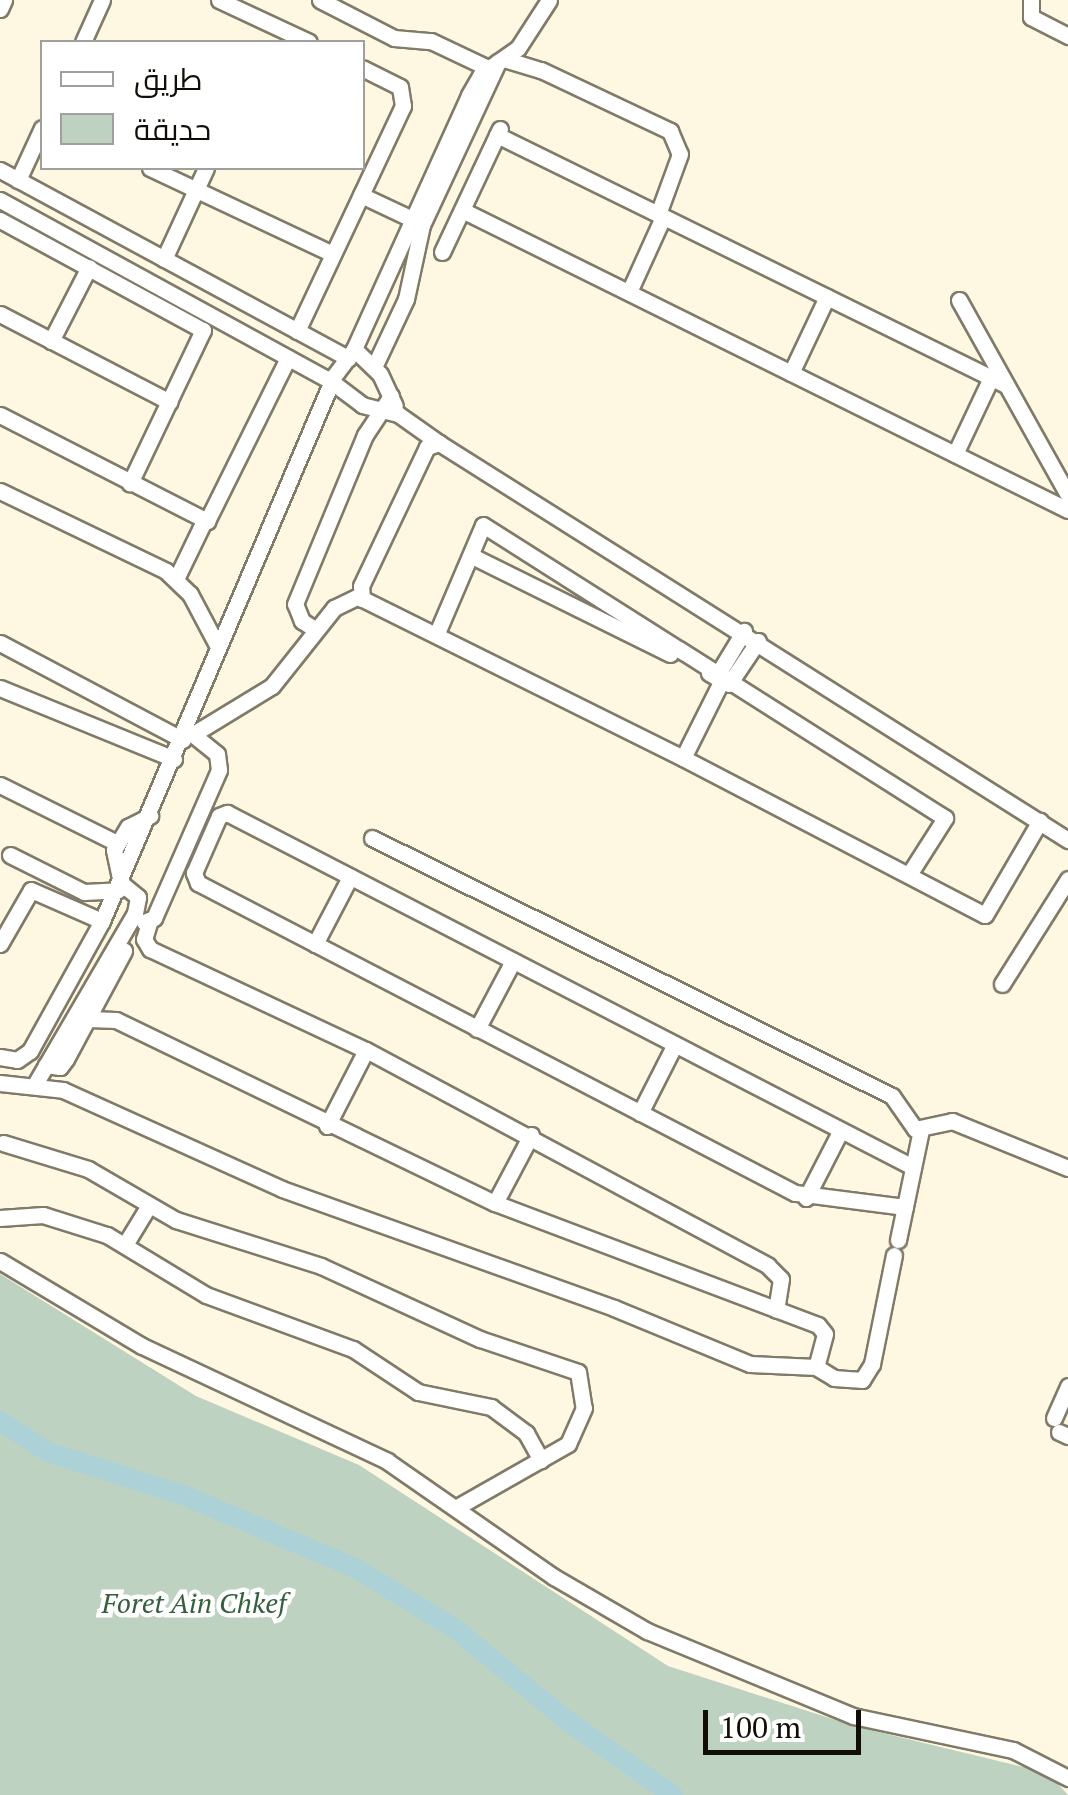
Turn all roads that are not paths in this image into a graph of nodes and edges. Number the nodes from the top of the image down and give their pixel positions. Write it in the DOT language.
graph roads {
  1 [pos="4,0"];
  2 [pos="220,0"];
  3 [pos="320,0"];
  4 [pos="549,0"];
  5 [pos="1031,0"];
  6 [pos="95,2"];
  7 [pos="0,9"];
  8 [pos="272,25"];
  9 [pos="1068,36"];
  10 [pos="88,40"];
  11 [pos="265,40"];
  12 [pos="305,40"];
  13 [pos="497,63"];
  14 [pos="365,69"];
  15 [pos="40,132"];
  16 [pos="0,170"];
  17 [pos="154,170"];
  18 [pos="205,170"];
  19 [pos="366,170"];
  20 [pos="18,180"];
  21 [pos="196,189"];
  22 [pos="361,195"];
  23 [pos="0,200"];
  24 [pos="462,210"];
  25 [pos="660,216"];
  26 [pos="412,219"];
  27 [pos="0,220"];
  28 [pos="442,252"];
  29 [pos="333,254"];
  30 [pos="164,259"];
  31 [pos="89,267"];
  32 [pos="629,292"];
  33 [pos="827,298"];
  34 [pos="958,300"];
  35 [pos="0,314"];
  36 [pos="297,331"];
  37 [pos="51,340"];
  38 [pos="351,354"];
  39 [pos="288,358"];
  40 [pos="374,367"];
  41 [pos="791,373"];
  42 [pos="332,382"];
  43 [pos="999,382"];
  44 [pos="391,396"];
  45 [pos="170,402"];
  46 [pos="378,411"];
  47 [pos="0,414"];
  48 [pos="398,414"];
  49 [pos="439,443"];
  50 [pos="955,454"];
  51 [pos="130,482"];
  52 [pos="0,491"];
  53 [pos="1068,495"];
  54 [pos="1068,510"];
  55 [pos="204,521"];
  56 [pos="472,556"];
  57 [pos="176,579"];
  58 [pos="359,596"];
  59 [pos="316,630"];
  60 [pos="437,633"];
  61 [pos="751,636"];
  62 [pos="0,644"];
  63 [pos="217,645"];
  64 [pos="21,654"];
  65 [pos="723,680"];
  66 [pos="5,688"];
  67 [pos="188,734"];
  68 [pos="682,758"];
  69 [pos="174,759"];
  70 [pos="0,784"];
  71 [pos="150,816"];
  72 [pos="1040,821"];
  73 [pos="372,838"];
  74 [pos="189,840"];
  75 [pos="1068,840"];
  76 [pos="117,843"];
  77 [pos="206,847"];
  78 [pos="10,854"];
  79 [pos="910,873"];
  80 [pos="350,877"];
  81 [pos="1068,879"];
  82 [pos="120,886"];
  83 [pos="141,920"];
  84 [pos="102,921"];
  85 [pos="0,944"];
  86 [pos="315,944"];
  87 [pos="513,961"];
  88 [pos="1002,984"];
  89 [pos="100,996"];
  90 [pos="88,1020"];
  91 [pos="116,1020"];
  92 [pos="477,1028"];
  93 [pos="675,1044"];
  94 [pos="366,1050"];
  95 [pos="0,1057"];
  96 [pos="46,1066"];
  97 [pos="0,1083"];
  98 [pos="34,1086"];
  99 [pos="640,1113"];
  100 [pos="327,1126"];
  101 [pos="842,1130"];
  102 [pos="921,1130"];
  103 [pos="532,1135"];
  104 [pos="3,1143"];
  105 [pos="913,1167"];
  106 [pos="1068,1168"];
  107 [pos="806,1198"];
  108 [pos="495,1203"];
  109 [pos="148,1206"];
  110 [pos="905,1206"];
  111 [pos="0,1218"];
  112 [pos="126,1244"];
  113 [pos="0,1261"];
  114 [pos="776,1310"];
  115 [pos="816,1367"];
  116 [pos="1068,1386"];
  117 [pos="1060,1429"];
  118 [pos="541,1460"];
  119 [pos="457,1507"];
  120 [pos="1068,1778"];
  1 -- 7 [label="street"];
  2 -- 8 [label="street"];
  3 -- 13 [label="street"];
  4 -- 13 [label="street"];
  5 -- 9 [label="street"];
  6 -- 10 [label="street"];
  8 -- 11 [label="street"];
  8 -- 12 [label="street"];
  13 -- 25 [label="street"];
  13 -- 26 [label="street"];
  13 -- 40 [label="street"];
  14 -- 19 [label="street"];
  15 -- 20 [label="street"];
  16 -- 20 [label="street"];
  17 -- 21 [label="street"];
  18 -- 21 [label="street"];
  19 -- 22 [label="street"];
  20 -- 30 [label="street"];
  21 -- 29 [label="street"];
  21 -- 30 [label="street"];
  22 -- 26 [label="street"];
  22 -- 29 [label="street"];
  23 -- 39 [label="street"];
  24 -- 25 [label="street"];
  24 -- 28 [label="street"];
  24 -- 32 [label="street"];
  25 -- 32 [label="street"];
  25 -- 33 [label="street"];
  26 -- 38 [label="street"];
  27 -- 31 [label="street"];
  29 -- 36 [label="street"];
  30 -- 36 [label="street"];
  31 -- 37 [label="street"];
  31 -- 45 [label="street"];
  32 -- 41 [label="street"];
  33 -- 41 [label="street"];
  33 -- 43 [label="street"];
  34 -- 43 [label="street"];
  35 -- 37 [label="street"];
  36 -- 38 [label="street"];
  37 -- 45 [label="street"];
  38 -- 40 [label="street"];
  38 -- 42 [label="street"];
  39 -- 42 [label="street"];
  39 -- 55 [label="street"];
  40 -- 44 [label="street"];
  41 -- 50 [label="street"];
  42 -- 46 [label="street"];
  42 -- 63 [label="street"];
  43 -- 50 [label="street"];
  43 -- 53 [label="street"];
  44 -- 46 [label="street"];
  44 -- 48 [label="street"];
  45 -- 51 [label="street"];
  46 -- 48 [label="street"];
  46 -- 59 [label="street"];
  47 -- 51 [label="street"];
  48 -- 49 [label="street"];
  49 -- 58 [label="street"];
  49 -- 61 [label="street"];
  50 -- 54 [label="street"];
  51 -- 55 [label="street"];
  52 -- 57 [label="street"];
  55 -- 57 [label="street"];
  56 -- 60 [label="street"];
  56 -- 65 [label="street"];
  56 -- 65 [label="street"];
  57 -- 63 [label="street"];
  58 -- 59 [label="street"];
  58 -- 60 [label="street"];
  59 -- 67 [label="street"];
  60 -- 68 [label="street"];
  61 -- 65 [label="street"];
  61 -- 72 [label="street"];
  62 -- 64 [label="street"];
  63 -- 67 [label="street"];
  64 -- 66 [label="street"];
  64 -- 67 [label="street"];
  65 -- 68 [label="street"];
  65 -- 79 [label="street"];
  66 -- 69 [label="street"];
  67 -- 69 [label="street"];
  67 -- 74 [label="street"];
  68 -- 79 [label="street"];
  69 -- 71 [label="street"];
  70 -- 76 [label="street"];
  71 -- 76 [label="street"];
  71 -- 82 [label="street"];
  72 -- 75 [label="street"];
  72 -- 79 [label="street"];
  73 -- 102 [label="street"];
  74 -- 77 [label="street"];
  74 -- 83 [label="street"];
  76 -- 82 [label="street"];
  77 -- 80 [label="street"];
  77 -- 86 [label="street"];
  78 -- 82 [label="street"];
  80 -- 86 [label="street"];
  80 -- 87 [label="street"];
  81 -- 88 [label="street"];
  82 -- 83 [label="street"];
  82 -- 84 [label="street"];
  83 -- 89 [label="street"];
  83 -- 94 [label="street"];
  83 -- 96 [label="street"];
  84 -- 85 [label="street"];
  84 -- 95 [label="street"];
  86 -- 92 [label="street"];
  87 -- 92 [label="street"];
  87 -- 93 [label="street"];
  89 -- 90 [label="street"];
  89 -- 91 [label="street"];
  90 -- 91 [label="street"];
  90 -- 96 [label="street"];
  91 -- 100 [label="street"];
  92 -- 99 [label="street"];
  93 -- 99 [label="street"];
  93 -- 101 [label="street"];
  94 -- 100 [label="street"];
  94 -- 103 [label="street"];
  96 -- 98 [label="street"];
  97 -- 98 [label="street"];
  98 -- 115 [label="street"];
  99 -- 107 [label="street"];
  100 -- 108 [label="street"];
  101 -- 105 [label="street"];
  101 -- 107 [label="street"];
  102 -- 105 [label="street"];
  102 -- 106 [label="street"];
  103 -- 108 [label="street"];
  103 -- 114 [label="street"];
  104 -- 109 [label="street"];
  105 -- 110 [label="street"];
  107 -- 110 [label="street"];
  108 -- 114 [label="street"];
  109 -- 112 [label="street"];
  109 -- 118 [label="street"];
  110 -- 115 [label="street"];
  111 -- 112 [label="street"];
  112 -- 118 [label="street"];
  113 -- 119 [label="street"];
  114 -- 115 [label="street"];
  116 -- 117 [label="street"];
  118 -- 119 [label="street"];
  119 -- 120 [label="street"];
}
